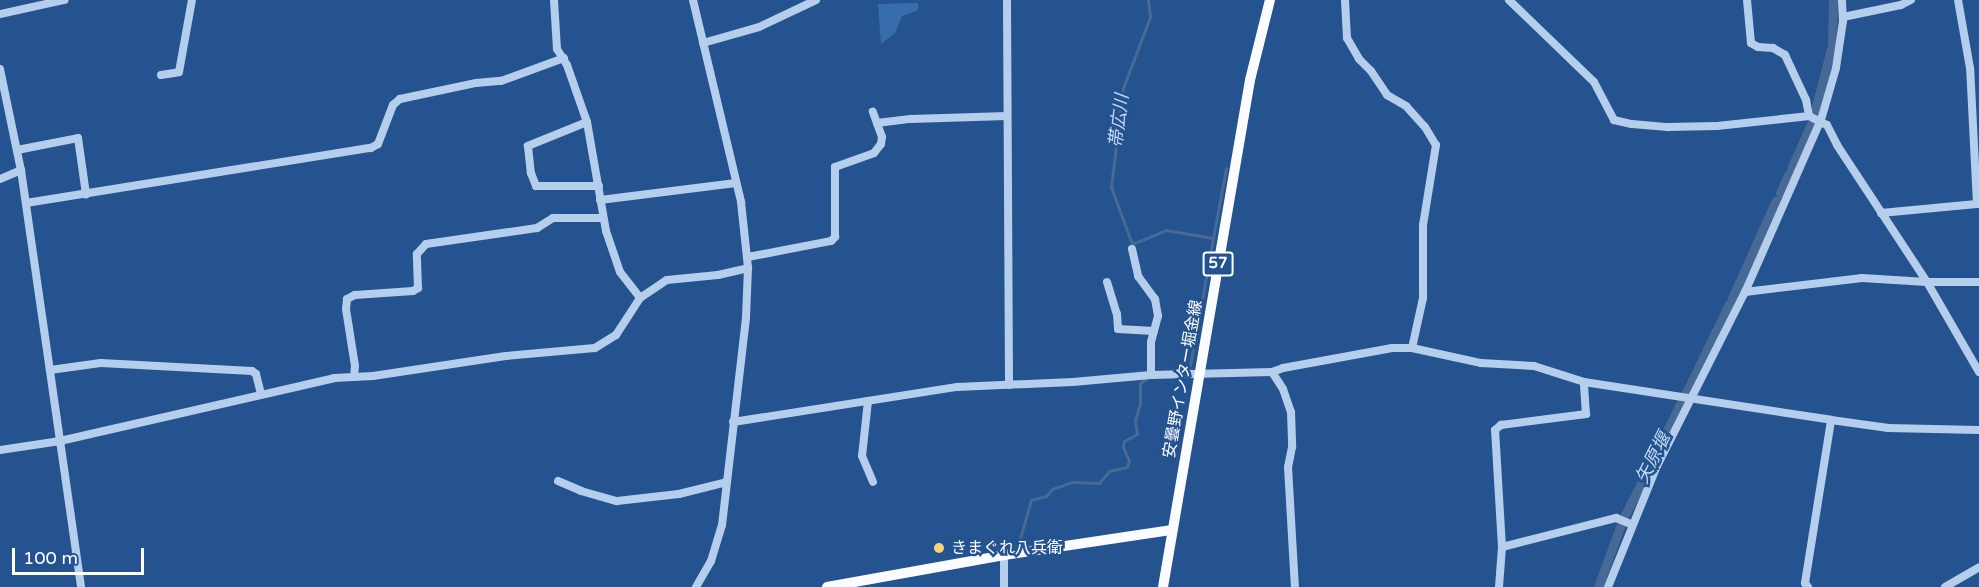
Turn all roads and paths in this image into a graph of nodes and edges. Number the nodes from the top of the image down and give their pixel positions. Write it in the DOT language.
graph roads {
  1 [pos="63,0"];
  2 [pos="192,0"];
  3 [pos="554,0"];
  4 [pos="693,0"];
  5 [pos="816,0"];
  6 [pos="1007,0"];
  7 [pos="1270,0"];
  8 [pos="1345,0"];
  9 [pos="1509,0"];
  10 [pos="1747,0"];
  11 [pos="1842,0"];
  12 [pos="1911,0"];
  13 [pos="1958,0"];
  14 [pos="0,14"];
  15 [pos="1843,17"];
  16 [pos="703,43"];
  17 [pos="564,58"];
  18 [pos="0,69"];
  19 [pos="161,75"];
  20 [pos="873,112"];
  21 [pos="1007,116"];
  22 [pos="1809,116"];
  23 [pos="1821,120"];
  24 [pos="587,122"];
  25 [pos="877,123"];
  26 [pos="17,150"];
  27 [pos="21,170"];
  28 [pos="0,179"];
  29 [pos="736,183"];
  30 [pos="599,186"];
  31 [pos="86,194"];
  32 [pos="600,200"];
  33 [pos="26,203"];
  34 [pos="1881,213"];
  35 [pos="603,218"];
  36 [pos="1132,249"];
  37 [pos="748,257"];
  38 [pos="748,268"];
  39 [pos="1107,282"];
  40 [pos="1927,282"];
  41 [pos="1979,282"];
  42 [pos="1745,292"];
  43 [pos="640,298"];
  44 [pos="1154,331"];
  45 [pos="1412,348"];
  46 [pos="50,370"];
  47 [pos="1272,372"];
  48 [pos="1979,372"];
  49 [pos="1151,375"];
  50 [pos="1199,375"];
  51 [pos="354,377"];
  52 [pos="1584,382"];
  53 [pos="1009,385"];
  54 [pos="261,394"];
  55 [pos="1693,399"];
  56 [pos="868,400"];
  57 [pos="1831,420"];
  58 [pos="733,422"];
  59 [pos="1979,430"];
  60 [pos="60,441"];
  61 [pos="0,450"];
  62 [pos="558,481"];
  63 [pos="727,482"];
  64 [pos="873,482"];
  65 [pos="1631,524"];
  66 [pos="1172,530"];
  67 [pos="1502,547"];
  68 [pos="1004,555"];
  69 [pos="1979,567"];
  70 [pos="81,587"];
  71 [pos="696,587"];
  72 [pos="827,587"];
  73 [pos="1004,587"];
  74 [pos="1163,587"];
  75 [pos="1295,587"];
  76 [pos="1499,587"];
  77 [pos="1608,587"];
  78 [pos="1808,587"];
  79 [pos="1945,587"];
  1 -- 14 [label="street"];
  2 -- 19 [label="street"];
  3 -- 17 [label="street"];
  4 -- 16 [label="street"];
  5 -- 16 [label="street"];
  6 -- 21 [label="street"];
  7 -- 50 [label="main road, 安曇野インター堀金線 / 57"];
  8 -- 45 [label="street"];
  9 -- 22 [label="street"];
  10 -- 22 [label="street"];
  11 -- 15 [label="street"];
  12 -- 15 [label="street"];
  13 -- 34 [label="street"];
  15 -- 23 [label="street"];
  16 -- 29 [label="street"];
  17 -- 24 [label="street"];
  17 -- 31 [label="street"];
  18 -- 26 [label="street"];
  20 -- 25 [label="street"];
  21 -- 25 [label="street"];
  21 -- 53 [label="street"];
  22 -- 23 [label="street"];
  23 -- 34 [label="street"];
  23 -- 42 [label="street"];
  24 -- 30 [label="street"];
  24 -- 30 [label="street"];
  25 -- 37 [label="street"];
  26 -- 27 [label="street"];
  26 -- 31 [label="street"];
  27 -- 28 [label="street"];
  27 -- 33 [label="street"];
  29 -- 32 [label="street"];
  29 -- 37 [label="street"];
  30 -- 32 [label="street"];
  31 -- 33 [label="street"];
  32 -- 35 [label="street"];
  33 -- 46 [label="street"];
  34 -- 40 [label="street"];
  35 -- 43 [label="street"];
  35 -- 51 [label="street"];
  36 -- 44 [label="street"];
  37 -- 38 [label="street"];
  38 -- 43 [label="street"];
  38 -- 58 [label="street"];
  39 -- 44 [label="street"];
  40 -- 41 [label="street"];
  40 -- 42 [label="street"];
  40 -- 48 [label="street"];
  42 -- 55 [label="street"];
  43 -- 51 [label="street"];
  44 -- 49 [label="street"];
  45 -- 47 [label="street"];
  45 -- 52 [label="street"];
  46 -- 54 [label="street"];
  46 -- 60 [label="street"];
  47 -- 50 [label="street"];
  47 -- 75 [label="street"];
  49 -- 50 [label="street"];
  49 -- 53 [label="street"];
  50 -- 66 [label="main road, 安曇野インター堀金線 / 57"];
  51 -- 54 [label="street"];
  52 -- 55 [label="street"];
  52 -- 67 [label="street"];
  53 -- 56 [label="street"];
  54 -- 60 [label="street"];
  55 -- 57 [label="street"];
  55 -- 65 [label="street"];
  56 -- 58 [label="street"];
  56 -- 64 [label="street"];
  57 -- 59 [label="street"];
  57 -- 78 [label="street"];
  58 -- 63 [label="street"];
  60 -- 61 [label="street"];
  60 -- 70 [label="street"];
  62 -- 63 [label="street"];
  63 -- 71 [label="street"];
  65 -- 67 [label="street"];
  65 -- 77 [label="street"];
  66 -- 68 [label="main road"];
  66 -- 74 [label="main road, 安曇野インター堀金線 / 57"];
  67 -- 76 [label="street"];
  68 -- 72 [label="main road"];
  68 -- 73 [label="street"];
  69 -- 79 [label="street"];
}
